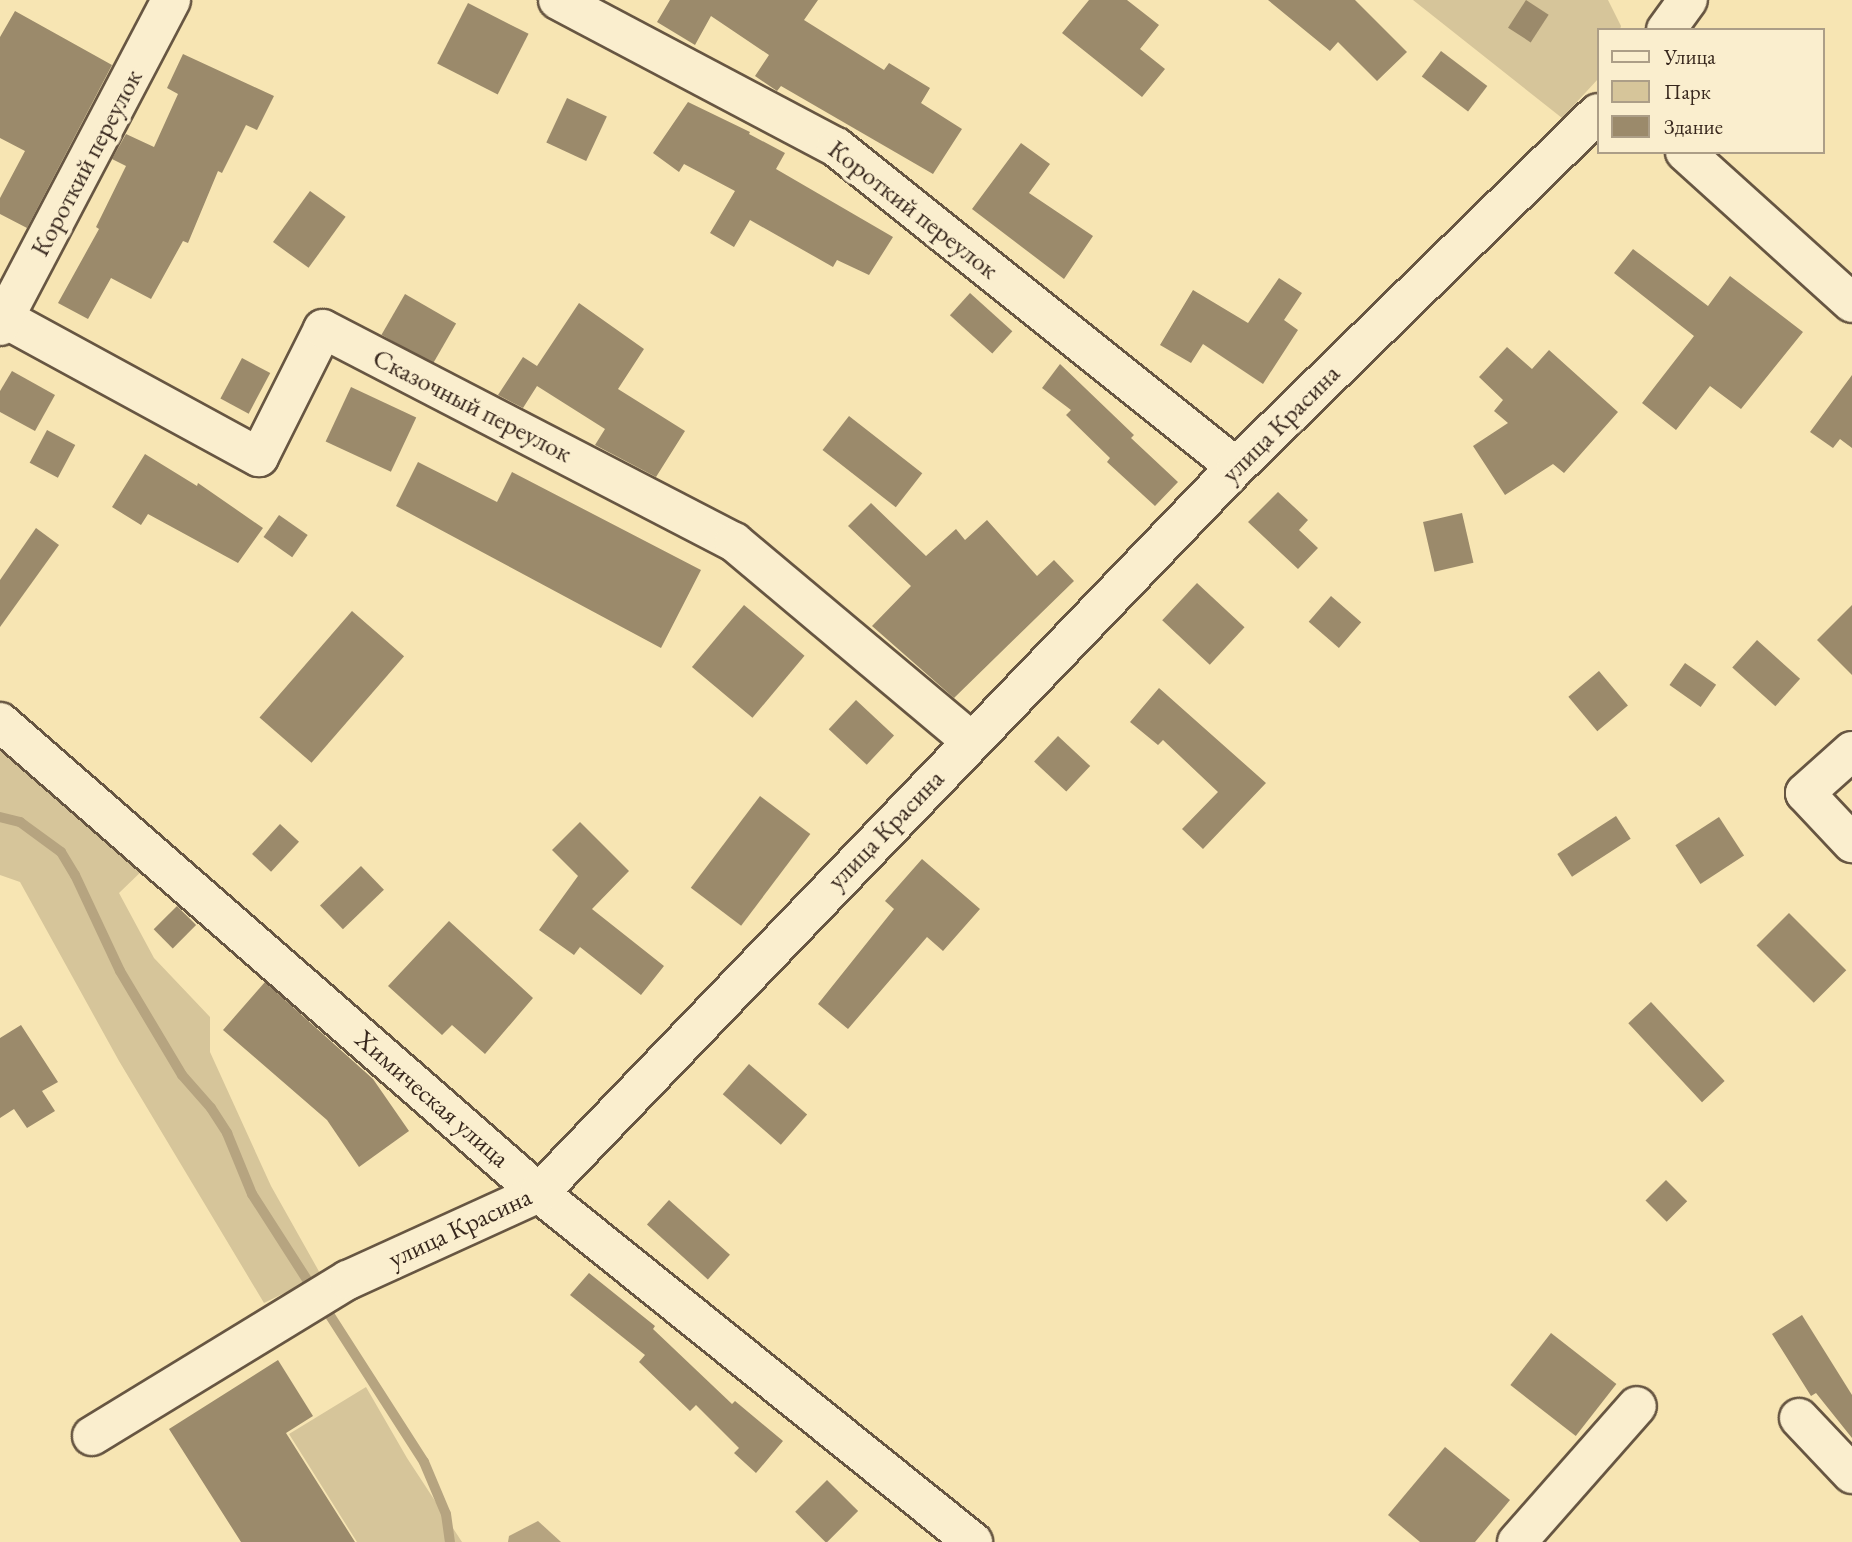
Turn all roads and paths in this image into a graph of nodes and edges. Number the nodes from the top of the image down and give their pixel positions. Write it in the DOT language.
graph roads {
  1 [pos="171,0"];
  2 [pos="558,0"];
  3 [pos="1688,0"];
  4 [pos="1667,28"];
  5 [pos="1596,115"];
  6 [pos="1687,154"];
  7 [pos="1852,303"];
  8 [pos="1,320"];
  9 [pos="1236,467"];
  10 [pos="0,722"];
  11 [pos="971,741"];
  12 [pos="1852,751"];
  13 [pos="1852,843"];
  14 [pos="539,1192"];
  15 [pos="1637,1406"];
  16 [pos="1799,1418"];
  17 [pos="92,1436"];
  18 [pos="1852,1474"];
  19 [pos="973,1542"];
  20 [pos="1517,1542"];
  1 -- 8 [label="street, Короткий переулок"];
  2 -- 9 [label="street, Короткий переулок"];
  3 -- 4 [label="street"];
  5 -- 9 [label="street, улица Красина"];
  6 -- 7 [label="street"];
  8 -- 11 [label="street, Сказочный переулок"];
  9 -- 11 [label="street, улица Красина"];
  10 -- 14 [label="street, Химическая улица"];
  11 -- 14 [label="street, улица Красина"];
  12 -- 13 [label="street"];
  14 -- 17 [label="street, улица Красина"];
  14 -- 19 [label="street, Химическая улица"];
  15 -- 20 [label="street"];
  16 -- 18 [label="street"];
}
